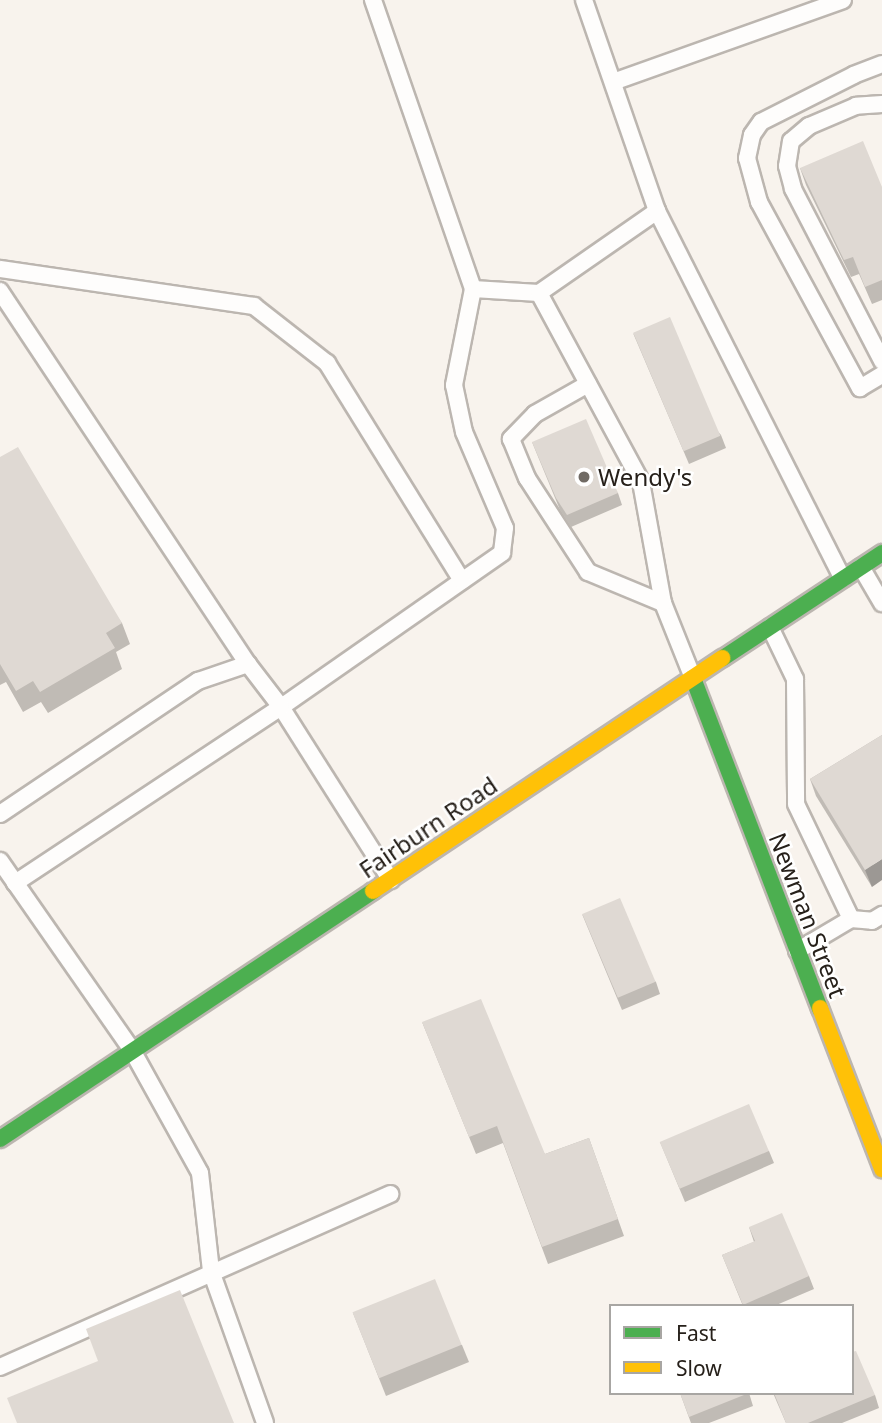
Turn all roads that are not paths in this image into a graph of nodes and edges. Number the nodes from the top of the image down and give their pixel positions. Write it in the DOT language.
graph roads {
  1 [pos="373,0"];
  2 [pos="584,0"];
  3 [pos="843,0"];
  4 [pos="882,64"];
  5 [pos="613,82"];
  6 [pos="882,104"];
  7 [pos="657,211"];
  8 [pos="0,269"];
  9 [pos="473,289"];
  10 [pos="0,292"];
  11 [pos="539,293"];
  12 [pos="882,361"];
  13 [pos="882,375"];
  14 [pos="588,384"];
  15 [pos="882,553"];
  16 [pos="860,567"];
  17 [pos="843,579"];
  18 [pos="462,581"];
  19 [pos="663,603"];
  20 [pos="882,603"];
  21 [pos="770,627"];
  22 [pos="248,664"];
  23 [pos="693,678"];
  24 [pos="281,707"];
  25 [pos="0,814"];
  26 [pos="0,861"];
  27 [pos="391,880"];
  28 [pos="15,883"];
  29 [pos="882,915"];
  30 [pos="851,919"];
  31 [pos="797,951"];
  32 [pos="133,1052"];
  33 [pos="2,1133"];
  34 [pos="882,1169"];
  35 [pos="390,1194"];
  36 [pos="211,1271"];
  37 [pos="0,1367"];
  38 [pos="265,1423"];
  1 -- 9 [label="lane"];
  2 -- 5 [label="lane"];
  3 -- 5 [label="lane"];
  4 -- 13 [label="lane"];
  5 -- 7 [label="lane"];
  6 -- 12 [label="lane"];
  7 -- 11 [label="lane"];
  7 -- 17 [label="lane"];
  8 -- 18 [label="lane"];
  9 -- 11 [label="lane"];
  9 -- 18 [label="lane"];
  10 -- 22 [label="lane"];
  11 -- 14 [label="lane"];
  14 -- 19 [label="lane"];
  14 -- 19 [label="lane"];
  15 -- 16 [label="main road, Fairburn Road"];
  16 -- 17 [label="main road, Fairburn Road"];
  16 -- 20 [label="lane"];
  17 -- 21 [label="main road, Fairburn Road"];
  18 -- 24 [label="lane"];
  19 -- 23 [label="lane"];
  21 -- 23 [label="main road, Fairburn Road"];
  21 -- 30 [label="lane"];
  22 -- 24 [label="lane"];
  22 -- 25 [label="lane"];
  23 -- 27 [label="main road, Fairburn Road"];
  23 -- 31 [label="main road, Newman Street"];
  24 -- 27 [label="lane"];
  24 -- 28 [label="lane"];
  26 -- 28 [label="lane"];
  27 -- 32 [label="main road, Fairburn Road"];
  28 -- 32 [label="lane"];
  29 -- 30 [label="lane"];
  30 -- 31 [label="lane"];
  31 -- 34 [label="main road, Newman Street"];
  32 -- 33 [label="main road, Fairburn Road"];
  32 -- 36 [label="lane"];
  35 -- 36 [label="lane"];
  36 -- 37 [label="lane"];
  36 -- 38 [label="lane"];
}
